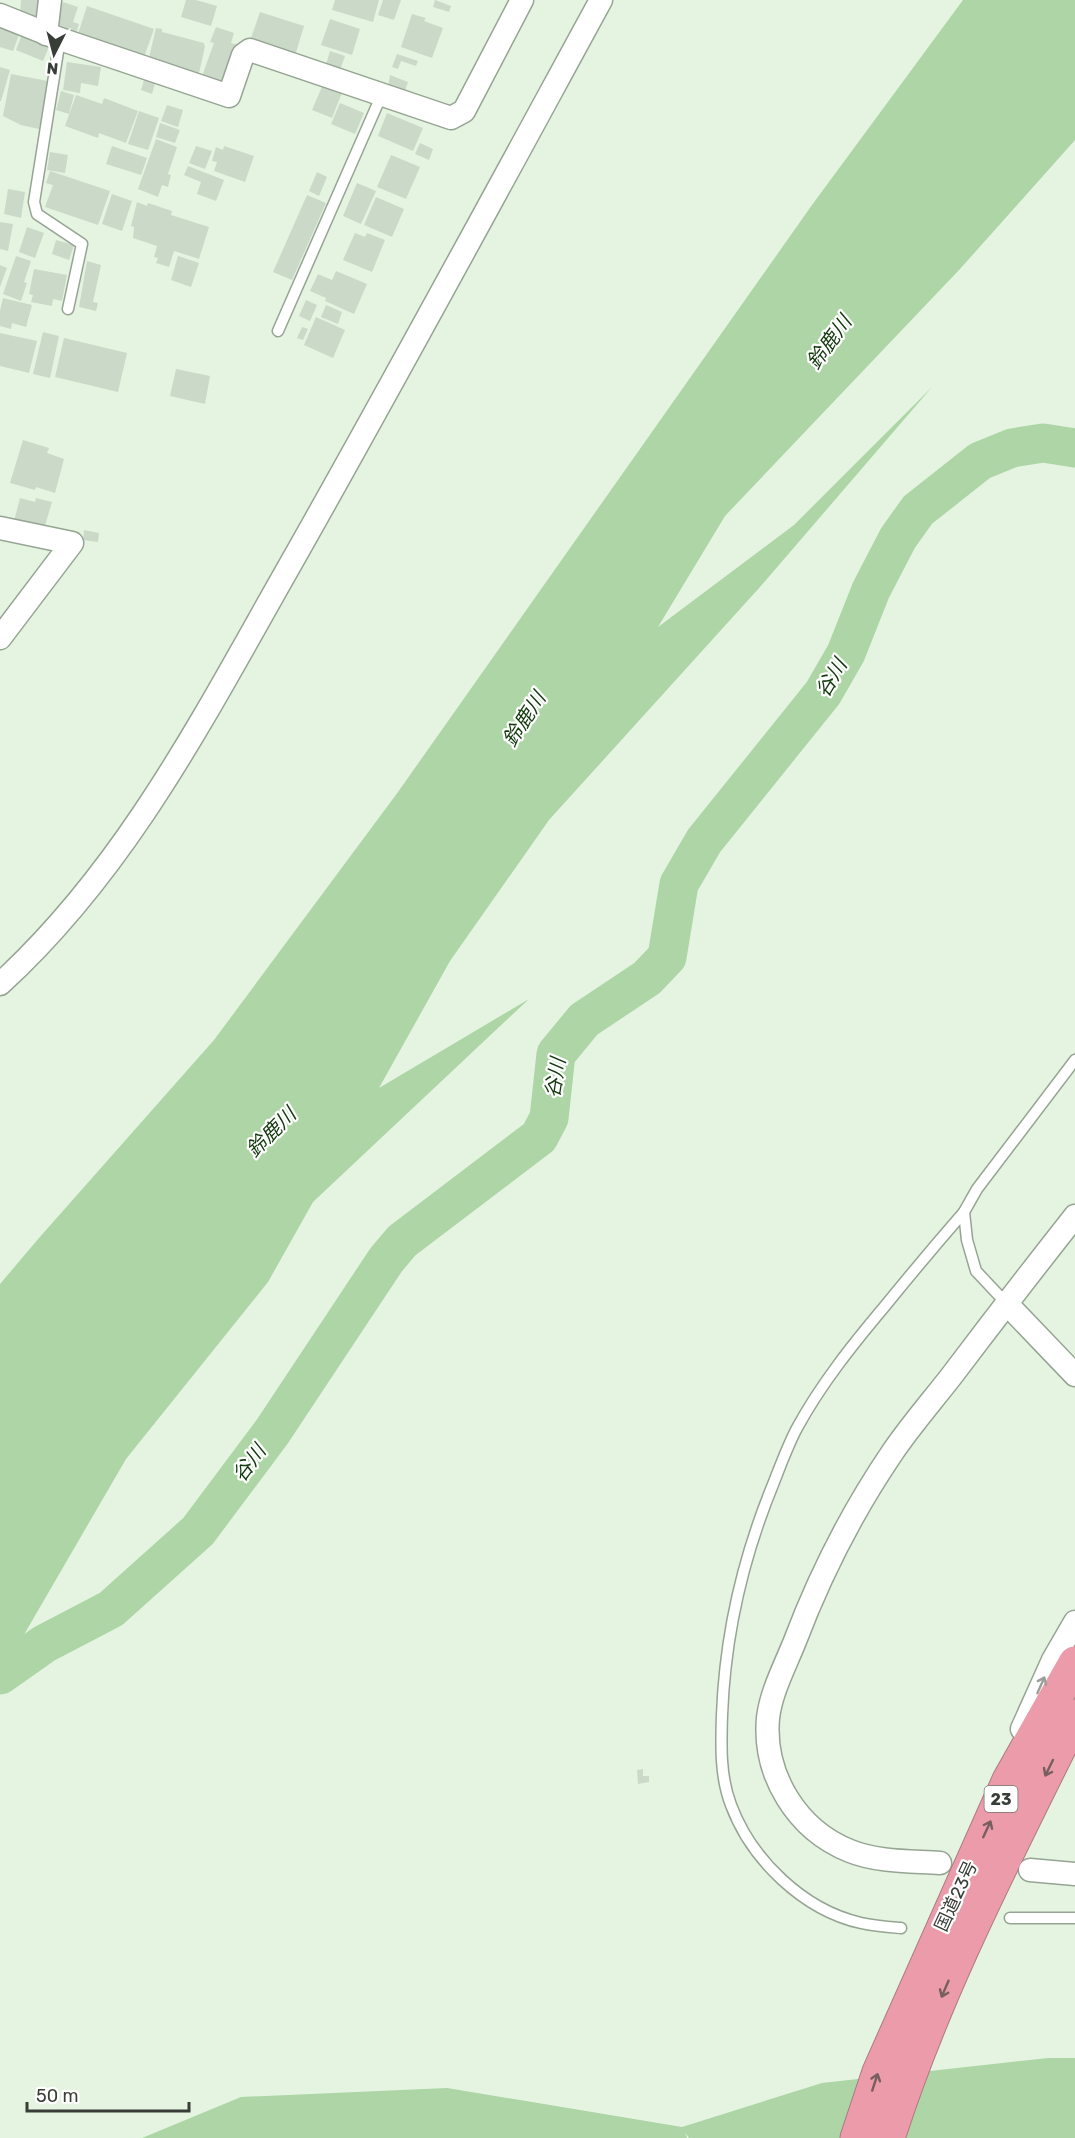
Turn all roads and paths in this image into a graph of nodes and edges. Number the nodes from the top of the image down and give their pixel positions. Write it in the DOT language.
graph roads {
  1 [pos="50,0"];
  2 [pos="522,0"];
  3 [pos="601,0"];
  4 [pos="0,15"];
  5 [pos="53,36"];
  6 [pos="382,94"];
  7 [pos="68,309"];
  8 [pos="278,331"];
  9 [pos="0,528"];
  10 [pos="0,638"];
  11 [pos="0,984"];
  12 [pos="1075,1060"];
  13 [pos="964,1212"];
  14 [pos="1075,1216"];
  15 [pos="1006,1304"];
  16 [pos="1075,1375"];
  17 [pos="1075,1622"];
  18 [pos="1075,1663"];
  19 [pos="1075,1716"];
  20 [pos="1009,1780"];
  21 [pos="939,1863"];
  22 [pos="1030,1870"];
  23 [pos="1075,1874"];
  24 [pos="1010,1918"];
  25 [pos="1075,1918"];
  26 [pos="901,1928"];
  27 [pos="952,1937"];
  28 [pos="857,2138"];
  29 [pos="888,2138"];
  1 -- 5 [label="street"];
  2 -- 6 [label="street"];
  3 -- 11 [label="street"];
  4 -- 5 [label="street"];
  5 -- 6 [label="street"];
  5 -- 7 [label="lane"];
  6 -- 8 [label="lane"];
  9 -- 10 [label="street"];
  12 -- 13 [label="lane"];
  13 -- 15 [label="lane"];
  13 -- 26 [label="lane"];
  14 -- 15 [label="street"];
  15 -- 16 [label="street"];
  15 -- 21 [label="street"];
  20 -- 17 [label="street, one-way"];
  18 -- 20 [label="highway, 国道23号 / 23"];
  19 -- 27 [label="highway, 国道23号 / 23, one-way"];
  27 -- 20 [label="highway, 国道23号 / 23, one-way"];
  22 -- 23 [label="street"];
  24 -- 25 [label="lane"];
  28 -- 27 [label="highway, 国道23号 / 23, one-way"];
  27 -- 29 [label="highway, 国道23号 / 23, one-way"];
}
